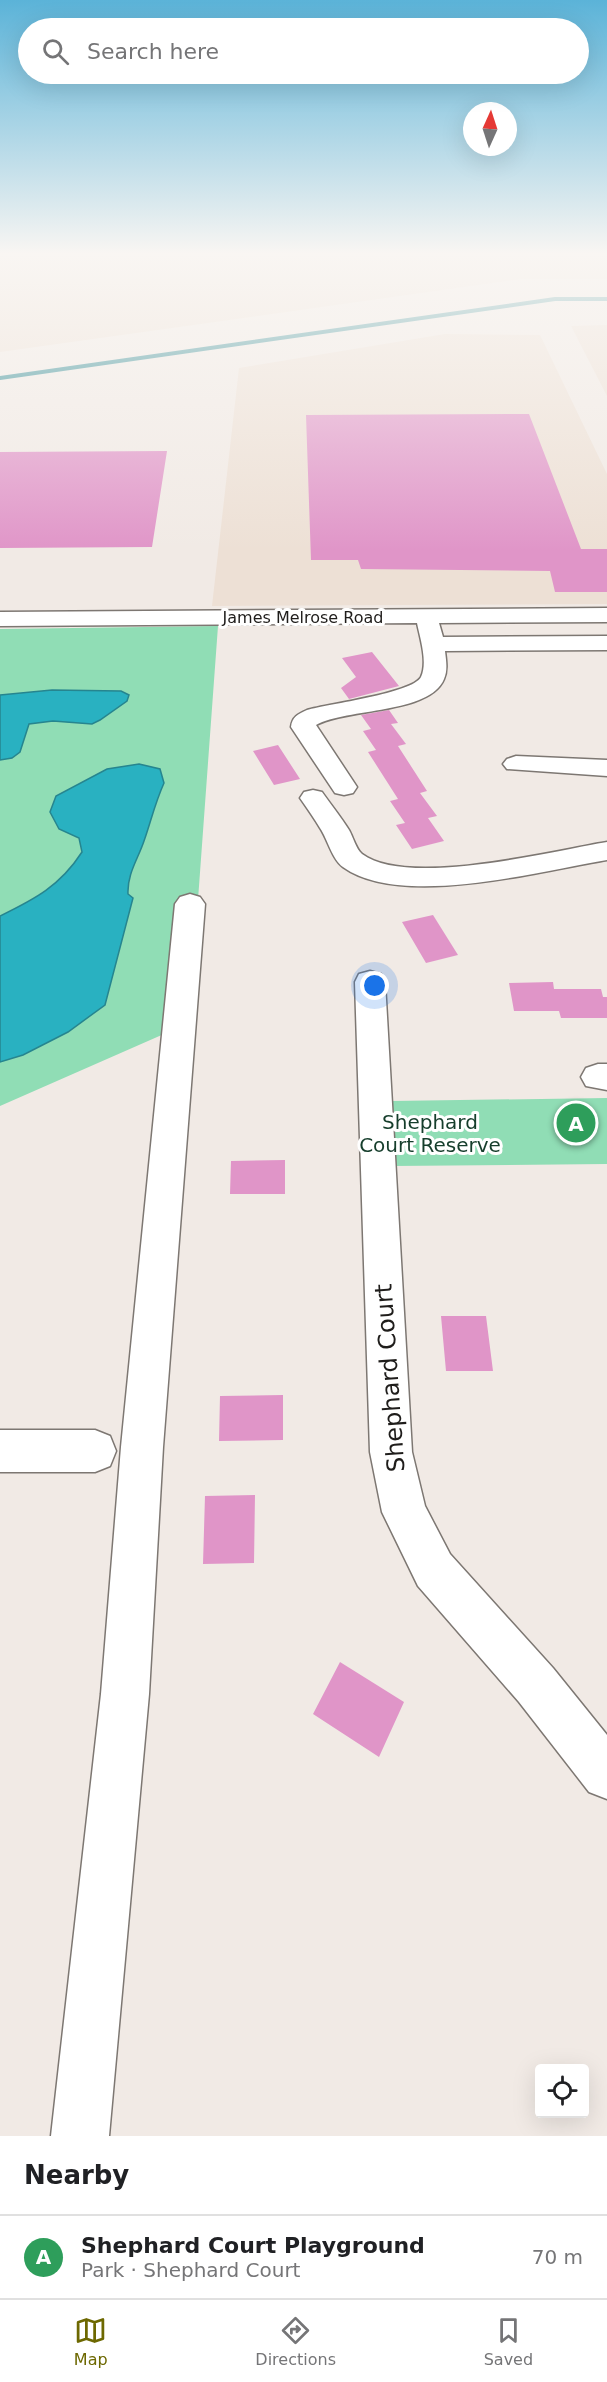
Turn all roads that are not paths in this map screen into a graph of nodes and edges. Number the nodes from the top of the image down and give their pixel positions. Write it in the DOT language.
graph roads {
  1 [pos="607,615"];
  2 [pos="427,616"];
  3 [pos="0,619"];
  4 [pos="607,643"];
  5 [pos="432,644"];
  6 [pos="516,764"];
  7 [pos="607,768"];
  8 [pos="344,787"];
  9 [pos="313,798"];
  10 [pos="607,851"];
  11 [pos="190,904"];
  12 [pos="370,982"];
  13 [pos="0,1450"];
  14 [pos="95,1451"];
  15 [pos="607,1774"];
  16 [pos="80,2136"];
  1 -- 2 [label="street, James Melrose Road"];
  2 -- 3 [label="street, James Melrose Road"];
  2 -- 5 [label="street"];
  4 -- 5 [label="street"];
  5 -- 8 [label="street"];
  6 -- 7 [label="street"];
  9 -- 10 [label="street"];
  11 -- 16 [label="street"];
  12 -- 15 [label="street, Shephard Court"];
  13 -- 14 [label="street"];
}
